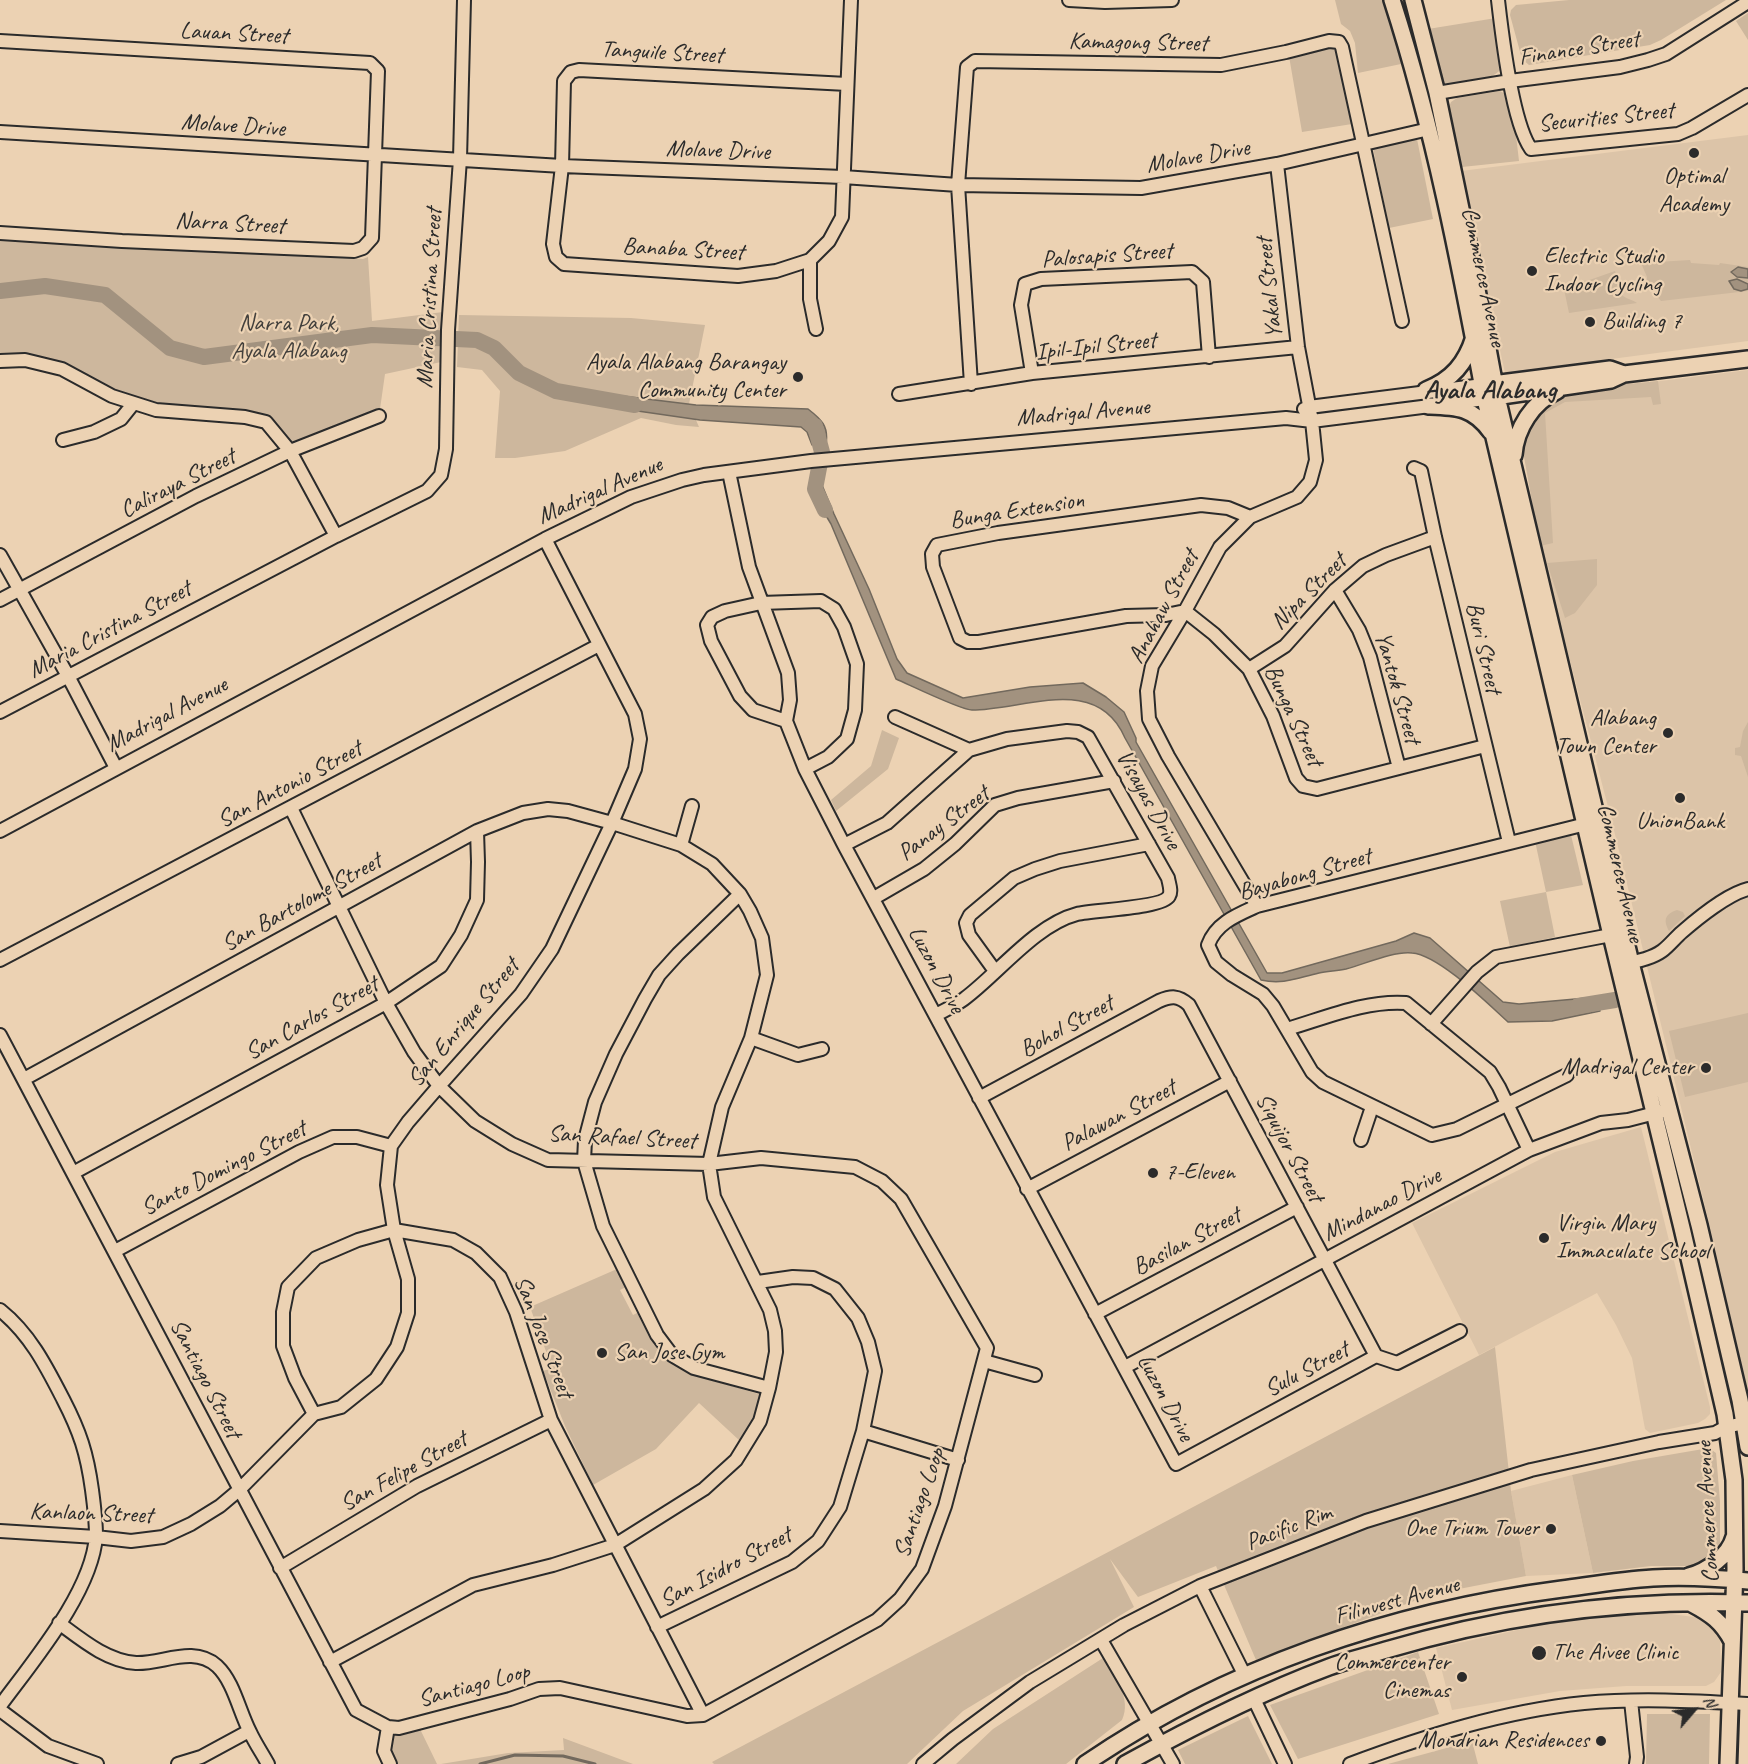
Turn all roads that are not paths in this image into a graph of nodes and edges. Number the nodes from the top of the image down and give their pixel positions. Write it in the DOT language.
graph roads {
  1 [pos="464,0"];
  2 [pos="851,0"];
  3 [pos="1068,0"];
  4 [pos="1172,0"];
  5 [pos="1392,0"];
  6 [pos="1413,0"];
  7 [pos="1498,0"];
  8 [pos="1748,2"];
  9 [pos="0,41"];
  10 [pos="1510,81"];
  11 [pos="847,84"];
  12 [pos="1437,93"];
  13 [pos="1748,94"];
  14 [pos="1429,129"];
  15 [pos="0,132"];
  16 [pos="1364,144"];
  17 [pos="374,156"];
  18 [pos="460,159"];
  19 [pos="1277,164"];
  20 [pos="562,166"];
  21 [pos="843,177"];
  22 [pos="958,185"];
  23 [pos="0,233"];
  24 [pos="810,260"];
  25 [pos="1402,321"];
  26 [pos="816,329"];
  27 [pos="1474,337"];
  28 [pos="1298,347"];
  29 [pos="1209,357"];
  30 [pos="1748,358"];
  31 [pos="0,361"];
  32 [pos="1032,373"];
  33 [pos="1624,374"];
  34 [pos="971,384"];
  35 [pos="1564,387"];
  36 [pos="1426,390"];
  37 [pos="1490,391"];
  38 [pos="899,394"];
  39 [pos="133,404"];
  40 [pos="1309,406"];
  41 [pos="1428,406"];
  42 [pos="379,416"];
  43 [pos="1287,418"];
  44 [pos="1312,421"];
  45 [pos="1496,439"];
  46 [pos="63,440"];
  47 [pos="290,452"];
  48 [pos="1513,464"];
  49 [pos="1414,468"];
  50 [pos="729,472"];
  51 [pos="1250,517"];
  52 [pos="336,536"];
  53 [pos="1435,537"];
  54 [pos="545,539"];
  55 [pos="0,555"];
  56 [pos="19,590"];
  57 [pos="1335,590"];
  58 [pos="0,600"];
  59 [pos="761,603"];
  60 [pos="1185,611"];
  61 [pos="599,645"];
  62 [pos="1249,669"];
  63 [pos="68,676"];
  64 [pos="0,712"];
  65 [pos="895,717"];
  66 [pos="786,721"];
  67 [pos="1485,746"];
  68 [pos="969,750"];
  69 [pos="116,768"];
  70 [pos="805,768"];
  71 [pos="1399,768"];
  72 [pos="1114,781"];
  73 [pos="692,806"];
  74 [pos="291,808"];
  75 [pos="612,823"];
  76 [pos="1586,824"];
  77 [pos="0,831"];
  78 [pos="477,831"];
  79 [pos="1509,842"];
  80 [pos="1149,844"];
  81 [pos="681,845"];
  82 [pos="844,845"];
  83 [pos="1748,889"];
  84 [pos="740,894"];
  85 [pos="874,898"];
  86 [pos="340,906"];
  87 [pos="1257,906"];
  88 [pos="1611,935"];
  89 [pos="0,960"];
  90 [pos="1625,964"];
  91 [pos="995,971"];
  92 [pos="1176,996"];
  93 [pos="386,1003"];
  94 [pos="936,1015"];
  95 [pos="1431,1024"];
  96 [pos="1287,1029"];
  97 [pos="0,1035"];
  98 [pos="751,1038"];
  99 [pos="822,1049"];
  100 [pos="1567,1075"];
  101 [pos="24,1079"];
  102 [pos="1230,1081"];
  103 [pos="439,1086"];
  104 [pos="980,1098"];
  105 [pos="1507,1104"];
  106 [pos="1372,1107"];
  107 [pos="1670,1109"];
  108 [pos="1654,1113"];
  109 [pos="1361,1140"];
  110 [pos="391,1146"];
  111 [pos="1529,1150"];
  112 [pos="584,1161"];
  113 [pos="709,1164"];
  114 [pos="73,1173"];
  115 [pos="1028,1189"];
  116 [pos="1297,1207"];
  117 [pos="394,1230"];
  118 [pos="114,1251"];
  119 [pos="1705,1254"];
  120 [pos="1325,1260"];
  121 [pos="1690,1260"];
  122 [pos="758,1282"];
  123 [pos="0,1310"];
  124 [pos="1095,1314"];
  125 [pos="1460,1331"];
  126 [pos="1376,1356"];
  127 [pos="984,1361"];
  128 [pos="1125,1367"];
  129 [pos="1035,1375"];
  130 [pos="769,1388"];
  131 [pos="314,1414"];
  132 [pos="551,1420"];
  133 [pos="863,1431"];
  134 [pos="1723,1433"];
  135 [pos="1747,1433"];
  136 [pos="958,1460"];
  137 [pos="1176,1464"];
  138 [pos="239,1490"];
  139 [pos="0,1531"];
  140 [pos="1735,1534"];
  141 [pos="96,1537"];
  142 [pos="615,1545"];
  143 [pos="280,1568"];
  144 [pos="1684,1578"];
  145 [pos="1741,1580"];
  146 [pos="1200,1586"];
  147 [pos="1677,1602"];
  148 [pos="1741,1603"];
  149 [pos="59,1623"];
  150 [pos="657,1627"];
  151 [pos="1101,1640"];
  152 [pos="1732,1641"];
  153 [pos="330,1662"];
  154 [pos="1245,1676"];
  155 [pos="1254,1699"];
  156 [pos="1631,1701"];
  157 [pos="1730,1703"];
  158 [pos="1748,1705"];
  159 [pos="0,1708"];
  160 [pos="703,1715"];
  161 [pos="1150,1724"];
  162 [pos="388,1727"];
  163 [pos="249,1731"];
  164 [pos="1161,1744"];
  165 [pos="97,1764"];
  166 [pos="178,1764"];
  167 [pos="268,1764"];
  168 [pos="390,1764"];
  169 [pos="923,1764"];
  170 [pos="1085,1764"];
  171 [pos="1125,1764"];
  172 [pos="1173,1764"];
  173 [pos="1285,1764"];
  174 [pos="1350,1764"];
  175 [pos="1636,1764"];
  176 [pos="1728,1764"];
  177 [pos="1746,1764"];
  1 -- 18 [label="street, Maria Cristina Street"];
  2 -- 11 [label="street, Banaba Street"];
  3 -- 4 [label="street"];
  5 -- 14 [label="main road, Commerce Avenue"];
  6 -- 12 [label="main road, Commerce Avenue"];
  7 -- 10 [label="street"];
  8 -- 10 [label="street, Finance Street"];
  9 -- 17 [label="street, Lauan Street"];
  10 -- 12 [label="street, Finance Street"];
  10 -- 13 [label="street, Securities Street"];
  11 -- 20 [label="street, Tanguile Street"];
  11 -- 21 [label="street, Banaba Street"];
  12 -- 37 [label="main road, Commerce Avenue"];
  14 -- 16 [label="street, Molave Drive"];
  14 -- 27 [label="main road, Commerce Avenue"];
  15 -- 17 [label="street, Molave Drive"];
  16 -- 19 [label="street, Molave Drive"];
  16 -- 22 [label="street, Kamagong Street"];
  16 -- 25 [label="street, Kamagong Street"];
  17 -- 18 [label="street, Molave Drive"];
  17 -- 23 [label="street, Narra Street"];
  18 -- 20 [label="street, Molave Drive"];
  18 -- 52 [label="street, Maria Cristina Street"];
  19 -- 22 [label="street, Molave Drive"];
  19 -- 28 [label="street, Yakal Street"];
  20 -- 21 [label="street, Molave Drive"];
  20 -- 24 [label="street, Banaba Street"];
  21 -- 22 [label="street, Molave Drive"];
  21 -- 24 [label="street, Banaba Street"];
  22 -- 34 [label="street, Kamagong Street"];
  24 -- 26 [label="street"];
  27 -- 36 [label="main road"];
  27 -- 37 [label="main road, Commerce Avenue"];
  28 -- 29 [label="street, Ipil-Ipil Street"];
  28 -- 40 [label="street, Yakal Street"];
  29 -- 32 [label="street, Ipil-Ipil Street"];
  29 -- 32 [label="street, Palosapis Street"];
  30 -- 33 [label="main road, Madrigal Avenue"];
  31 -- 39 [label="street"];
  32 -- 34 [label="street, Ipil-Ipil Street"];
  33 -- 35 [label="main road, Madrigal Avenue"];
  33 -- 37 [label="main road, Madrigal Avenue"];
  34 -- 38 [label="street, Ipil-Ipil Street"];
  35 -- 37 [label="main road, Madrigal Avenue"];
  35 -- 48 [label="main road"];
  36 -- 37 [label="street, Madrigal Avenue"];
  36 -- 40 [label="street, Madrigal Avenue"];
  37 -- 41 [label="street, Madrigal Avenue"];
  37 -- 45 [label="main road, Commerce Avenue"];
  37 -- 48 [label="main road, Commerce Avenue"];
  39 -- 46 [label="street"];
  39 -- 47 [label="street"];
  40 -- 43 [label="street, Madrigal Avenue"];
  40 -- 44 [label="street, Yakal Street"];
  41 -- 44 [label="street, Madrigal Avenue"];
  41 -- 45 [label="main road"];
  42 -- 47 [label="street, Caliraya Street"];
  43 -- 44 [label="street, Madrigal Avenue"];
  43 -- 50 [label="street, Madrigal Avenue"];
  44 -- 51 [label="street, Anahaw Street"];
  45 -- 76 [label="main road, Commerce Avenue"];
  47 -- 52 [label="street"];
  47 -- 56 [label="street, Caliraya Street"];
  48 -- 90 [label="main road, Commerce Avenue"];
  49 -- 53 [label="street, Buri Street"];
  50 -- 54 [label="street, Madrigal Avenue"];
  50 -- 59 [label="street, Luzon Drive"];
  51 -- 60 [label="street, Anahaw Street"];
  51 -- 60 [label="street, Bunga Extension"];
  52 -- 63 [label="street, Maria Cristina Street"];
  53 -- 57 [label="street, Nipa Street"];
  53 -- 67 [label="street, Buri Street"];
  54 -- 61 [label="street, San Enrique Street"];
  54 -- 69 [label="street, Madrigal Avenue"];
  55 -- 56 [label="street"];
  56 -- 58 [label="street, Caliraya Street"];
  56 -- 63 [label="street"];
  57 -- 62 [label="street, Nipa Street"];
  57 -- 71 [label="street, Yantok Street"];
  59 -- 66 [label="street, Luzon Drive"];
  59 -- 66 [label="street"];
  59 -- 70 [label="street"];
  60 -- 62 [label="street, Bunga Street"];
  60 -- 87 [label="street, Anahaw Street"];
  61 -- 74 [label="street, San Antonio Street"];
  61 -- 75 [label="street, San Enrique Street"];
  62 -- 71 [label="street, Bunga Street"];
  63 -- 64 [label="street, Maria Cristina Street"];
  63 -- 69 [label="street"];
  65 -- 68 [label="street"];
  66 -- 70 [label="street, Luzon Drive"];
  67 -- 71 [label="street, Bunga Street"];
  67 -- 79 [label="street, Buri Street"];
  68 -- 72 [label="street, Visayas Drive"];
  68 -- 82 [label="street, Visayas Drive"];
  69 -- 77 [label="street, Madrigal Avenue"];
  70 -- 82 [label="street, Luzon Drive"];
  72 -- 80 [label="street, Visayas Drive"];
  72 -- 85 [label="street, Panay Street"];
  73 -- 81 [label="street"];
  74 -- 86 [label="street, San Rafael Street"];
  74 -- 89 [label="street, San Antonio Street"];
  75 -- 78 [label="street, San Bartolome Street"];
  75 -- 81 [label="street, San Bartolome Street"];
  75 -- 103 [label="street, San Enrique Street"];
  76 -- 79 [label="street, Bayabong Street"];
  76 -- 88 [label="main road, Commerce Avenue"];
  78 -- 86 [label="street, San Bartolome Street"];
  78 -- 93 [label="street, San Carlos Street"];
  79 -- 87 [label="street, Bayabong Street"];
  80 -- 91 [label="street, Visayas Drive"];
  80 -- 91 [label="street"];
  81 -- 84 [label="street, San Bartolome Street"];
  82 -- 85 [label="street, Luzon Drive"];
  83 -- 90 [label="street"];
  84 -- 98 [label="street, San Bartolome Street"];
  84 -- 112 [label="street"];
  85 -- 94 [label="street, Luzon Drive"];
  86 -- 93 [label="street, San Rafael Street"];
  86 -- 101 [label="street, San Bartolome Street"];
  87 -- 96 [label="street, Bayabong Street"];
  88 -- 90 [label="main road, Commerce Avenue"];
  88 -- 95 [label="street"];
  90 -- 107 [label="main road, Commerce Avenue"];
  90 -- 108 [label="main road, Commerce Avenue"];
  91 -- 94 [label="street, Visayas Drive"];
  92 -- 102 [label="street, Siquijor Street"];
  92 -- 104 [label="street, Bohol Street"];
  93 -- 103 [label="street, San Rafael Street"];
  93 -- 114 [label="street, San Carlos Street"];
  94 -- 104 [label="street, Luzon Drive"];
  95 -- 96 [label="street"];
  95 -- 105 [label="street"];
  96 -- 106 [label="street, Bayabong Street"];
  97 -- 101 [label="street, Santiago Street"];
  98 -- 99 [label="street"];
  98 -- 113 [label="street, San Bartolome Street"];
  100 -- 105 [label="street, Bayabong Street"];
  101 -- 114 [label="street, Santiago Street"];
  102 -- 115 [label="street, Palawan Street"];
  102 -- 116 [label="street, Siquijor Street"];
  103 -- 110 [label="street, San Enrique Street"];
  103 -- 112 [label="street, San Rafael Street"];
  104 -- 115 [label="street, Luzon Drive"];
  105 -- 106 [label="street, Bayabong Street"];
  105 -- 111 [label="street"];
  106 -- 109 [label="street"];
  107 -- 108 [label="street, Mindanao Drive"];
  107 -- 119 [label="main road, Commerce Avenue"];
  108 -- 111 [label="street, Mindanao Drive"];
  108 -- 121 [label="main road, Commerce Avenue"];
  110 -- 117 [label="street, San Enrique Street"];
  110 -- 118 [label="street, Santo Domingo Street"];
  111 -- 120 [label="street, Mindanao Drive"];
  112 -- 113 [label="street, San Rafael Street"];
  112 -- 130 [label="street"];
  113 -- 122 [label="street"];
  113 -- 127 [label="street, Santiago Loop"];
  114 -- 118 [label="street, Santiago Street"];
  115 -- 124 [label="street, Luzon Drive"];
  116 -- 120 [label="street, Siquijor Street"];
  116 -- 124 [label="street, Basilan Street"];
  117 -- 131 [label="street, San Enrique Street"];
  117 -- 131 [label="street, San Jose Street"];
  117 -- 132 [label="street, San Jose Street"];
  118 -- 138 [label="street, Santiago Street"];
  119 -- 121 [label="main road"];
  119 -- 135 [label="main road, Commerce Avenue"];
  120 -- 126 [label="street, Siquijor Street"];
  120 -- 128 [label="street, Mindanao Drive"];
  121 -- 134 [label="main road, Commerce Avenue"];
  122 -- 130 [label="street"];
  122 -- 133 [label="street, San Isidro Street"];
  123 -- 141 [label="street"];
  124 -- 128 [label="street, Luzon Drive"];
  125 -- 126 [label="street, Sulu Street"];
  126 -- 137 [label="street, Sulu Street"];
  127 -- 129 [label="street"];
  127 -- 136 [label="street, Santiago Loop"];
  128 -- 137 [label="street, Luzon Drive"];
  130 -- 142 [label="street"];
  131 -- 138 [label="street, San Enrique Street"];
  132 -- 142 [label="street, San Jose Street"];
  132 -- 143 [label="street, San Felipe Street"];
  133 -- 136 [label="street"];
  133 -- 150 [label="street, San Isidro Street"];
  134 -- 135 [label="street, Pacific Rim"];
  134 -- 140 [label="main road, Commerce Avenue"];
  134 -- 146 [label="street, Pacific Rim"];
  136 -- 160 [label="street, Santiago Loop"];
  138 -- 141 [label="street, Kanlaon Street"];
  138 -- 143 [label="street, Santiago Street"];
  139 -- 141 [label="street, Kanlaon Street"];
  140 -- 144 [label="main road"];
  140 -- 145 [label="main road, Commerce Avenue"];
  141 -- 149 [label="street"];
  142 -- 150 [label="street, San Jose Street"];
  142 -- 153 [label="street"];
  143 -- 153 [label="street, Santiago Street"];
  144 -- 145 [label="main road, Filinvest Avenue"];
  144 -- 154 [label="main road, Filinvest Avenue"];
  145 -- 148 [label="main road, Commerce Avenue"];
  146 -- 151 [label="street, Pacific Rim"];
  146 -- 154 [label="street"];
  147 -- 148 [label="main road, Filinvest Avenue"];
  147 -- 152 [label="main road"];
  147 -- 155 [label="main road, Filinvest Avenue"];
  148 -- 152 [label="main road, Commerce Avenue"];
  149 -- 159 [label="street"];
  149 -- 163 [label="street"];
  150 -- 160 [label="street, San Jose Street"];
  151 -- 161 [label="street"];
  151 -- 169 [label="street, Pacific Rim"];
  152 -- 157 [label="main road, Commerce Avenue"];
  153 -- 162 [label="street, Santiago Street"];
  154 -- 161 [label="main road, Filinvest Avenue"];
  155 -- 164 [label="main road, Filinvest Avenue"];
  155 -- 173 [label="street"];
  156 -- 157 [label="street"];
  156 -- 174 [label="street"];
  156 -- 175 [label="street"];
  157 -- 158 [label="street"];
  157 -- 176 [label="main road, Commerce Avenue"];
  158 -- 177 [label="main road"];
  159 -- 165 [label="street"];
  160 -- 162 [label="street, Santiago Loop"];
  161 -- 164 [label="street"];
  161 -- 170 [label="main road, Filinvest Avenue"];
  162 -- 168 [label="street"];
  163 -- 166 [label="street"];
  163 -- 167 [label="street"];
  164 -- 171 [label="main road, Filinvest Avenue"];
  164 -- 172 [label="street"];
}
